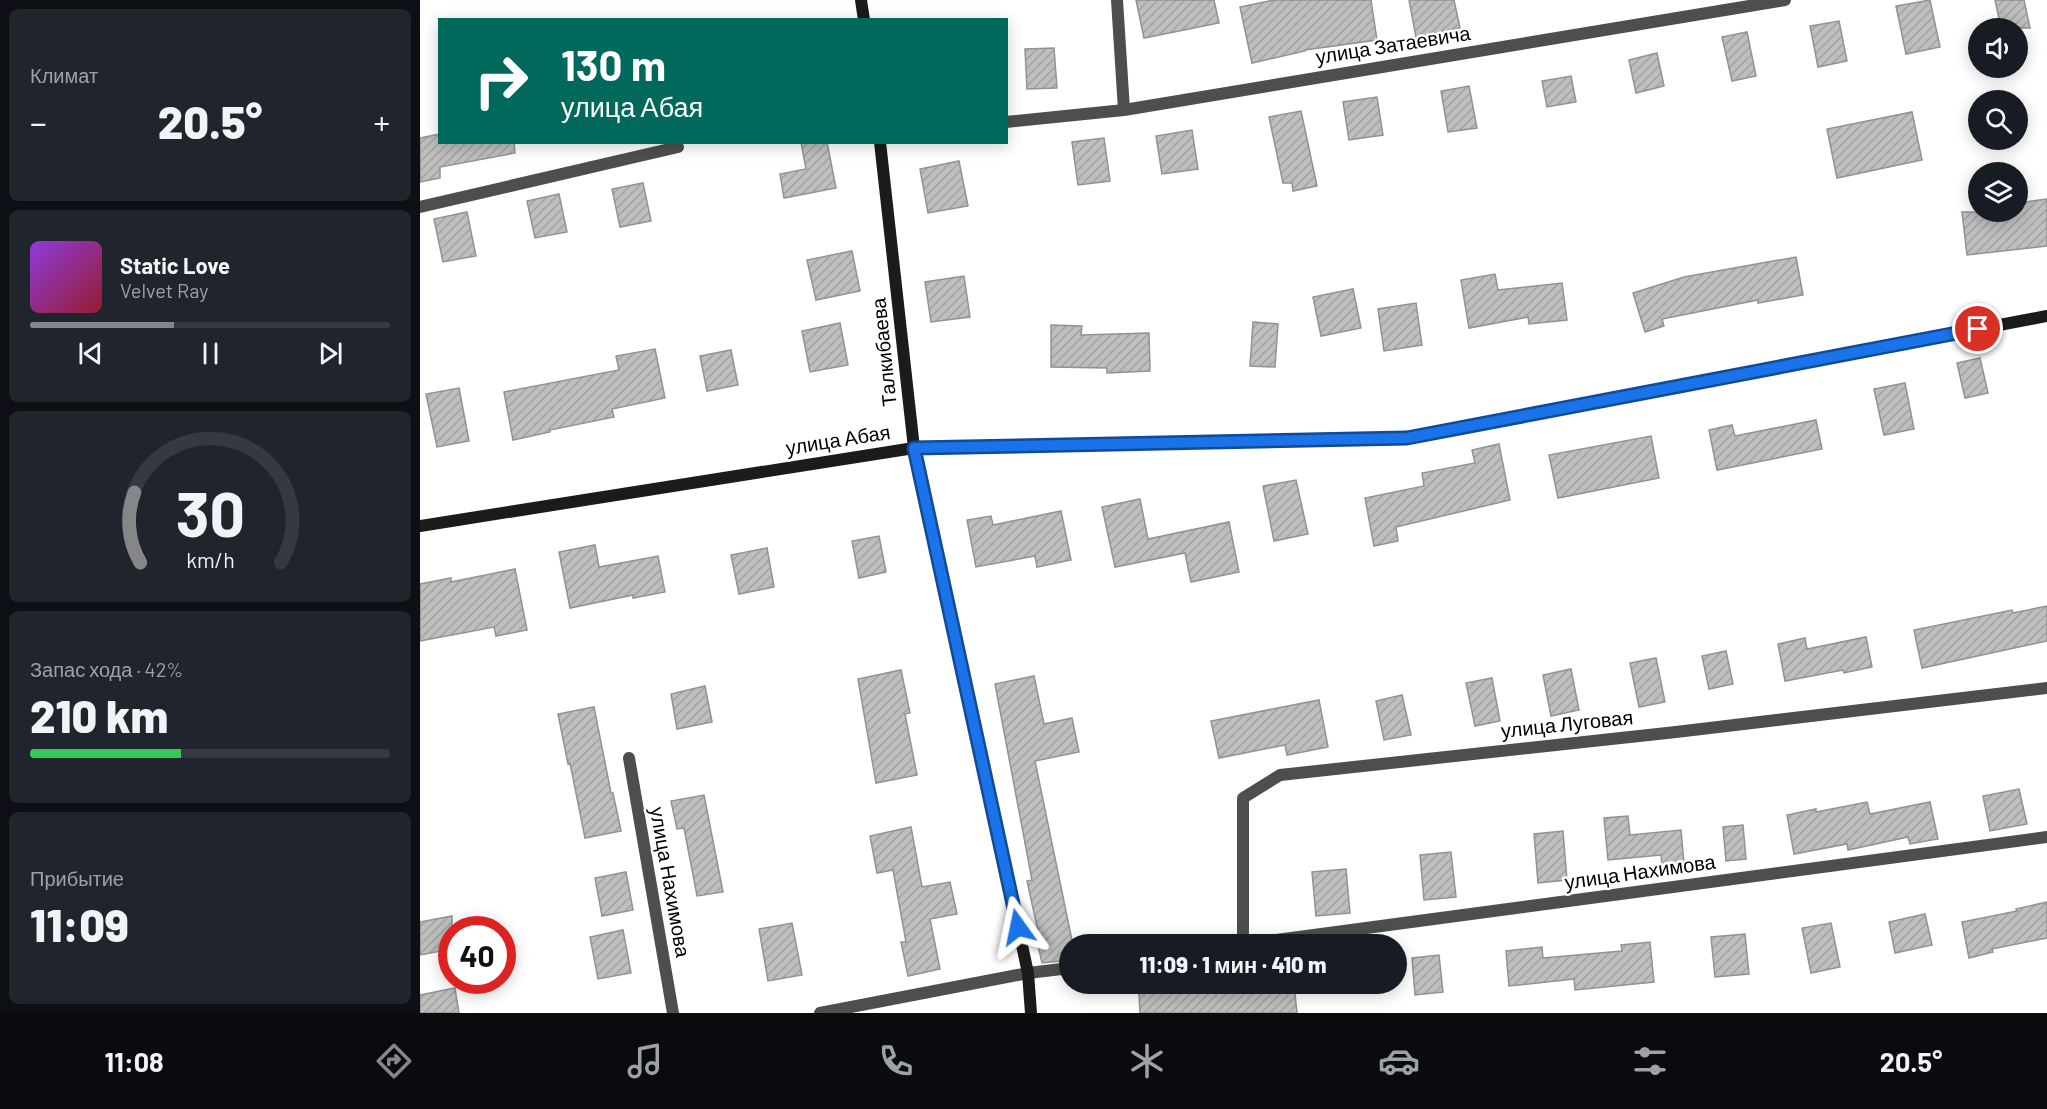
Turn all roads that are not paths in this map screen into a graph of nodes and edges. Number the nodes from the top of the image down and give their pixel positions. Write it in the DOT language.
graph roads {
  1 [pos="861,0"];
  2 [pos="1118,0"];
  3 [pos="1785,0"];
  4 [pos="864,18"];
  5 [pos="1124,110"];
  6 [pos="1008,122"];
  7 [pos="880,144"];
  8 [pos="678,147"];
  9 [pos="420,207"];
  10 [pos="2047,316"];
  11 [pos="914,448"];
  12 [pos="420,526"];
  13 [pos="2047,688"];
  14 [pos="629,758"];
  15 [pos="2047,837"];
  16 [pos="1243,934"];
  17 [pos="1318,934"];
  18 [pos="1059,969"];
  19 [pos="1028,973"];
  20 [pos="673,1013"];
  21 [pos="820,1013"];
  22 [pos="1031,1013"];
  1 -- 4 [label="street"];
  2 -- 5 [label="street"];
  3 -- 5 [label="street, улица Затаевича"];
  5 -- 6 [label="street, улица Затаевича"];
  7 -- 11 [label="street, Талкибаева"];
  8 -- 9 [label="street"];
  10 -- 11 [label="street, улица Абая"];
  11 -- 12 [label="street, улица Абая"];
  11 -- 19 [label="street, Талкибаева"];
  13 -- 16 [label="street, улица Луговая"];
  14 -- 20 [label="street, улица Нахимова"];
  15 -- 17 [label="street, улица Нахимова"];
  18 -- 19 [label="street"];
  19 -- 21 [label="street"];
  19 -- 22 [label="street, Талкибаева"];
}
